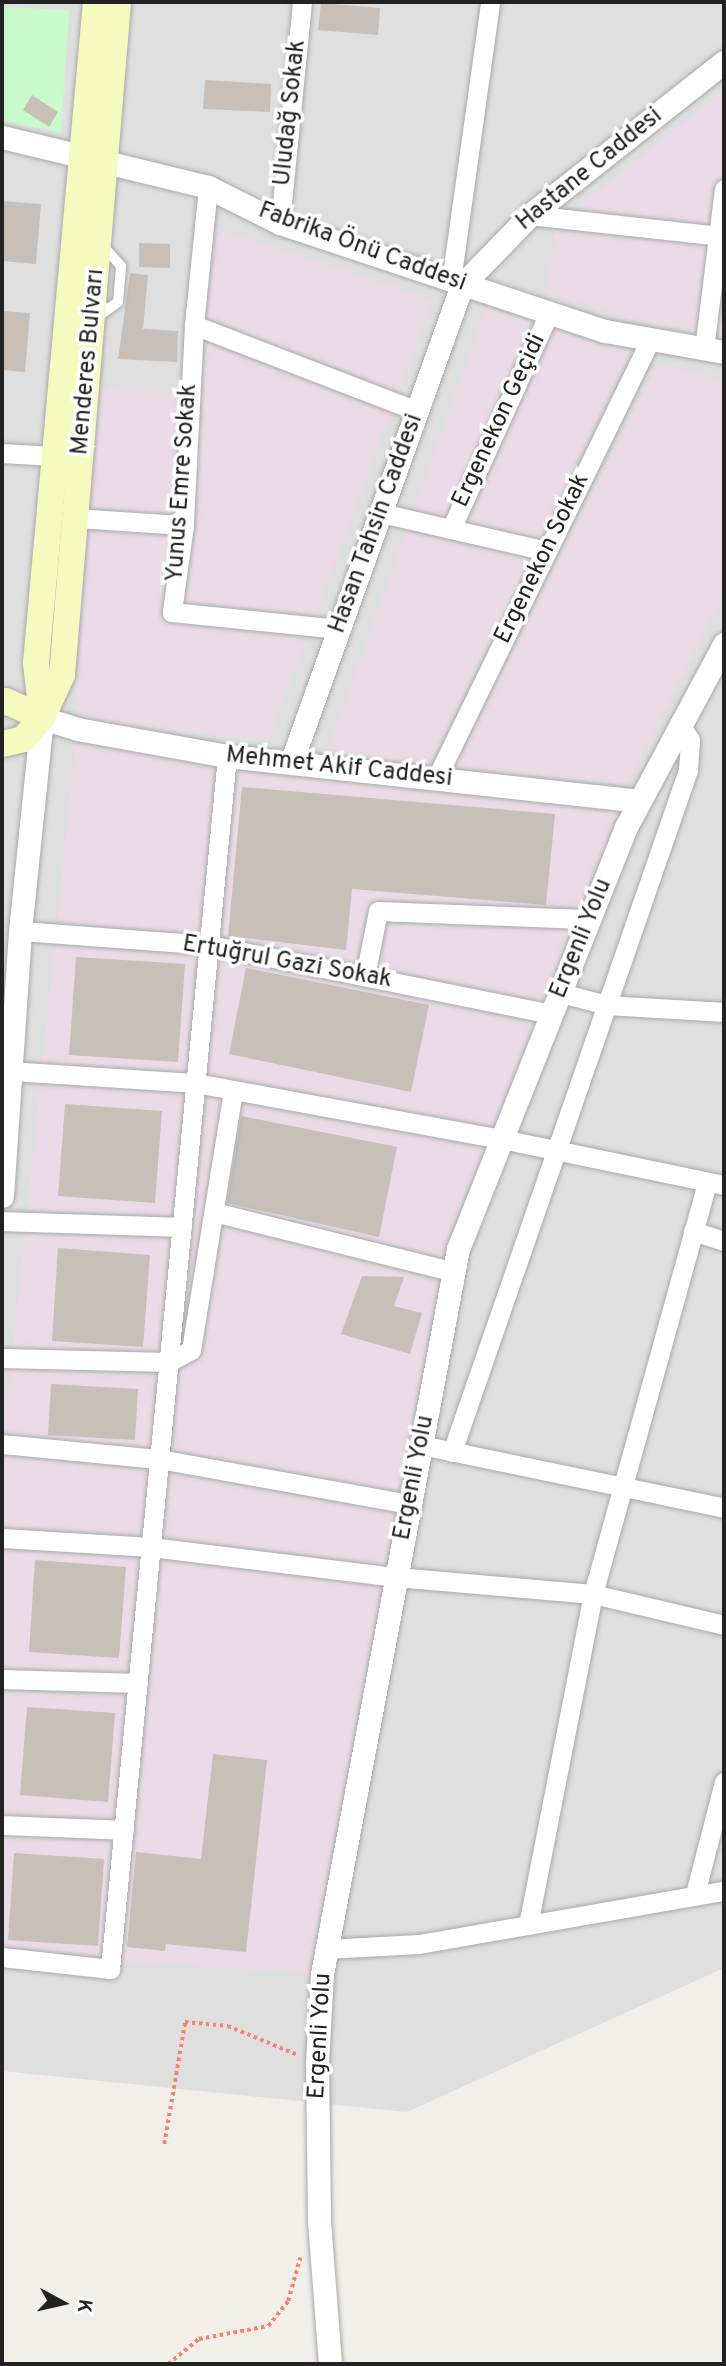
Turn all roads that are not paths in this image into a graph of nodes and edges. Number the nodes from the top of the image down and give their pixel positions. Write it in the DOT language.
graph roads {
  1 [pos="96,2"];
  2 [pos="118,2"];
  3 [pos="302,2"];
  4 [pos="490,2"];
  5 [pos="724,62"];
  6 [pos="2,137"];
  7 [pos="95,160"];
  8 [pos="208,187"];
  9 [pos="724,189"];
  10 [pos="530,215"];
  11 [pos="280,223"];
  12 [pos="719,236"];
  13 [pos="719,277"];
  14 [pos="457,283"];
  15 [pos="549,313"];
  16 [pos="194,324"];
  17 [pos="650,340"];
  18 [pos="714,351"];
  19 [pos="417,411"];
  20 [pos="2,453"];
  21 [pos="54,456"];
  22 [pos="381,513"];
  23 [pos="75,518"];
  24 [pos="184,525"];
  25 [pos="451,529"];
  26 [pos="547,551"];
  27 [pos="339,629"];
  28 [pos="724,644"];
  29 [pos="716,672"];
  30 [pos="2,703"];
  31 [pos="42,718"];
  32 [pos="680,723"];
  33 [pos="2,744"];
  34 [pos="227,757"];
  35 [pos="291,763"];
  36 [pos="436,779"];
  37 [pos="640,801"];
  38 [pos="590,919"];
  39 [pos="20,931"];
  40 [pos="209,945"];
  41 [pos="365,976"];
  42 [pos="556,1003"];
  43 [pos="607,1004"];
  44 [pos="724,1012"];
  45 [pos="10,1072"];
  46 [pos="196,1083"];
  47 [pos="233,1090"];
  48 [pos="502,1139"];
  49 [pos="557,1150"];
  50 [pos="716,1183"];
  51 [pos="2,1196"];
  52 [pos="214,1212"];
  53 [pos="2,1221"];
  54 [pos="181,1227"];
  55 [pos="694,1231"];
  56 [pos="724,1241"];
  57 [pos="454,1272"];
  58 [pos="2,1358"];
  59 [pos="169,1362"];
  60 [pos="2,1444"];
  61 [pos="421,1445"];
  62 [pos="452,1452"];
  63 [pos="159,1459"];
  64 [pos="622,1486"];
  65 [pos="410,1504"];
  66 [pos="724,1508"];
  67 [pos="2,1538"];
  68 [pos="151,1547"];
  69 [pos="396,1577"];
  70 [pos="593,1594"];
  71 [pos="724,1625"];
  72 [pos="2,1679"];
  73 [pos="138,1683"];
  74 [pos="724,1782"];
  75 [pos="2,1825"];
  76 [pos="124,1830"];
  77 [pos="724,1891"];
  78 [pos="695,1894"];
  79 [pos="528,1925"];
  80 [pos="326,1949"];
  81 [pos="2,1957"];
  82 [pos="330,2364"];
  1 -- 7 [label="main road, Menderes Bulvarı"];
  2 -- 7 [label="main road, Menderes Bulvarı"];
  3 -- 11 [label="street, Uludağ Sokak"];
  4 -- 14 [label="street, Hasan Tahsin Caddesi"];
  5 -- 10 [label="street, Hastane Caddesi"];
  6 -- 7 [label="street, Fabrika Önü Caddesi"];
  7 -- 8 [label="street, Fabrika Önü Caddesi"];
  7 -- 21 [label="main road, Menderes Bulvarı"];
  7 -- 23 [label="main road, Menderes Bulvarı"];
  8 -- 11 [label="street, Fabrika Önü Caddesi"];
  8 -- 16 [label="street, Yunus Emre Sokak"];
  9 -- 12 [label="street"];
  10 -- 12 [label="street"];
  10 -- 14 [label="street, Hastane Caddesi"];
  11 -- 14 [label="street, Fabrika Önü Caddesi"];
  12 -- 13 [label="street"];
  13 -- 18 [label="street"];
  14 -- 15 [label="street, Fabrika Önü Caddesi"];
  14 -- 19 [label="street, Hasan Tahsin Caddesi"];
  15 -- 17 [label="street, Fabrika Önü Caddesi"];
  15 -- 25 [label="street, Ergenekon Geçidi"];
  16 -- 19 [label="street"];
  16 -- 24 [label="street, Yunus Emre Sokak"];
  17 -- 18 [label="street, Fabrika Önü Caddesi"];
  17 -- 26 [label="street, Ergenekon Sokak"];
  19 -- 22 [label="street, Hasan Tahsin Caddesi"];
  20 -- 21 [label="street"];
  21 -- 31 [label="main road, Menderes Bulvarı"];
  22 -- 25 [label="street, Ergenekon Geçidi"];
  22 -- 27 [label="street, Hasan Tahsin Caddesi"];
  23 -- 24 [label="street"];
  23 -- 31 [label="main road, Menderes Bulvarı"];
  24 -- 27 [label="street, Yunus Emre Sokak"];
  25 -- 26 [label="street, Ergenekon Geçidi"];
  26 -- 36 [label="street, Ergenekon Sokak"];
  27 -- 35 [label="street, Hasan Tahsin Caddesi"];
  28 -- 29 [label="street, Ergenli Yolu"];
  29 -- 32 [label="street, Ergenli Yolu"];
  30 -- 31 [label="main road, Mehmet Akif Caddesi"];
  31 -- 33 [label="main road"];
  31 -- 34 [label="street, Mehmet Akif Caddesi"];
  31 -- 39 [label="street, Menderes Bulvarı"];
  32 -- 37 [label="street, Ergenli Yolu"];
  32 -- 43 [label="street"];
  34 -- 35 [label="street, Mehmet Akif Caddesi"];
  34 -- 40 [label="street"];
  35 -- 36 [label="street, Mehmet Akif Caddesi"];
  36 -- 37 [label="street, Mehmet Akif Caddesi"];
  37 -- 38 [label="street, Ergenli Yolu"];
  38 -- 41 [label="street"];
  38 -- 42 [label="street, Ergenli Yolu"];
  39 -- 40 [label="street, Ertuğrul Gazi Sokak"];
  39 -- 45 [label="street, Menderes Bulvarı"];
  40 -- 41 [label="street, Ertuğrul Gazi Sokak"];
  40 -- 46 [label="street"];
  41 -- 42 [label="street, Ertuğrul Gazi Sokak"];
  42 -- 43 [label="street, Ertuğrul Gazi Sokak"];
  42 -- 48 [label="street, Ergenli Yolu"];
  43 -- 44 [label="street, Ertuğrul Gazi Sokak"];
  43 -- 49 [label="street"];
  45 -- 46 [label="street"];
  45 -- 51 [label="street, Menderes Bulvarı"];
  46 -- 47 [label="street"];
  46 -- 54 [label="street"];
  47 -- 48 [label="street"];
  47 -- 52 [label="street"];
  48 -- 49 [label="street"];
  48 -- 57 [label="street, Ergenli Yolu"];
  49 -- 50 [label="street"];
  49 -- 62 [label="street"];
  50 -- 55 [label="street"];
  52 -- 57 [label="street"];
  52 -- 59 [label="street"];
  53 -- 54 [label="street"];
  54 -- 59 [label="street"];
  55 -- 56 [label="street"];
  55 -- 64 [label="street"];
  57 -- 61 [label="street, Ergenli Yolu"];
  58 -- 59 [label="street"];
  59 -- 63 [label="street"];
  60 -- 63 [label="street"];
  61 -- 62 [label="street"];
  61 -- 65 [label="street, Ergenli Yolu"];
  62 -- 64 [label="street"];
  63 -- 65 [label="street"];
  63 -- 68 [label="street"];
  64 -- 66 [label="street"];
  64 -- 70 [label="street"];
  65 -- 69 [label="street, Ergenli Yolu"];
  67 -- 68 [label="street"];
  68 -- 69 [label="street"];
  68 -- 73 [label="street"];
  69 -- 70 [label="street"];
  69 -- 80 [label="street, Ergenli Yolu"];
  70 -- 71 [label="street"];
  70 -- 79 [label="street"];
  72 -- 73 [label="street"];
  73 -- 76 [label="street"];
  74 -- 78 [label="street"];
  75 -- 76 [label="street"];
  76 -- 81 [label="street"];
  77 -- 78 [label="street"];
  78 -- 79 [label="street"];
  79 -- 80 [label="street"];
  80 -- 82 [label="street, Ergenli Yolu"];
}
